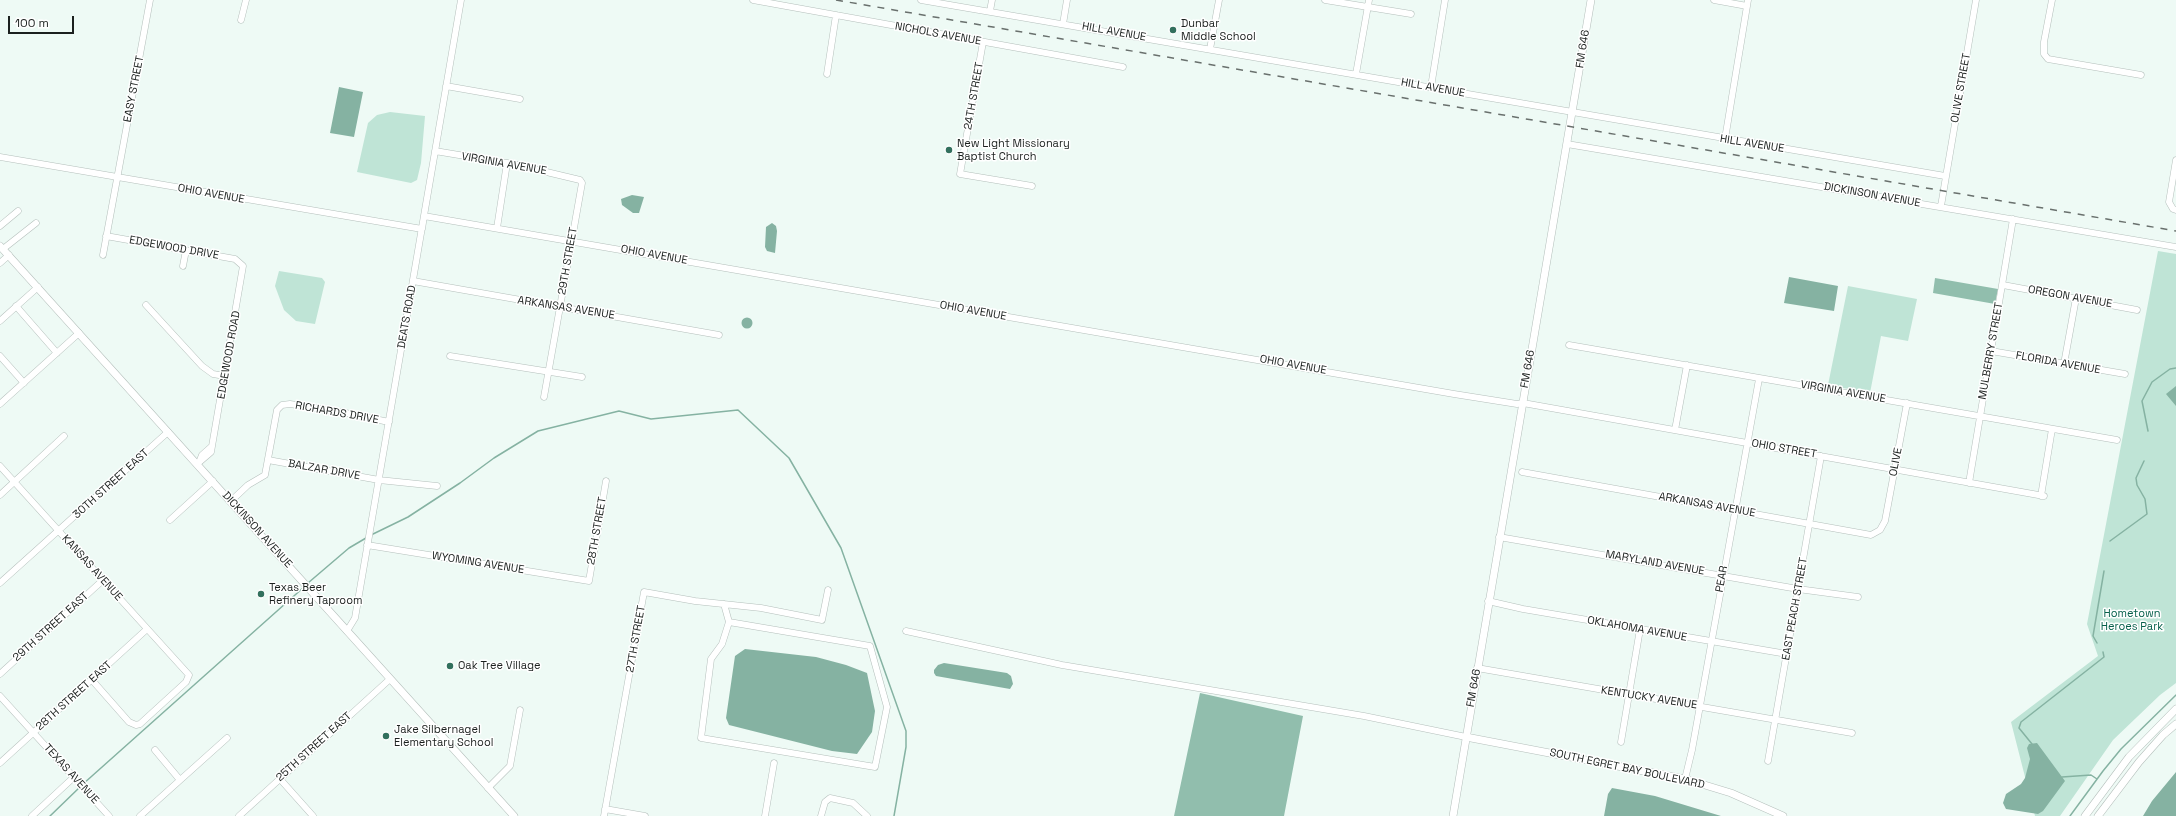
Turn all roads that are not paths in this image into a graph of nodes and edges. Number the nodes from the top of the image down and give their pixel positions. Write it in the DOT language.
graph roads {
  1 [pos="150,0"];
  2 [pos="246,0"];
  3 [pos="461,0"];
  4 [pos="753,0"];
  5 [pos="921,0"];
  6 [pos="992,0"];
  7 [pos="1067,0"];
  8 [pos="1219,0"];
  9 [pos="1325,0"];
  10 [pos="1369,0"];
  11 [pos="1445,0"];
  12 [pos="1591,0"];
  13 [pos="1714,0"];
  14 [pos="1976,0"];
  15 [pos="2052,0"];
  16 [pos="1748,3"];
  17 [pos="1368,8"];
  18 [pos="990,11"];
  19 [pos="1411,14"];
  20 [pos="836,15"];
  21 [pos="1434,19"];
  22 [pos="241,20"];
  23 [pos="1442,20"];
  24 [pos="1063,24"];
  25 [pos="984,42"];
  26 [pos="1210,49"];
  27 [pos="1122,67"];
  28 [pos="827,74"];
  29 [pos="1356,74"];
  30 [pos="2141,75"];
  31 [pos="446,86"];
  32 [pos="1431,87"];
  33 [pos="520,99"];
  34 [pos="1573,111"];
  35 [pos="1725,139"];
  36 [pos="1567,144"];
  37 [pos="435,151"];
  38 [pos="0,157"];
  39 [pos="2176,160"];
  40 [pos="507,163"];
  41 [pos="1945,176"];
  42 [pos="573,177"];
  43 [pos="117,178"];
  44 [pos="1032,186"];
  45 [pos="1941,206"];
  46 [pos="2176,210"];
  47 [pos="18,211"];
  48 [pos="424,216"];
  49 [pos="2013,219"];
  50 [pos="36,223"];
  51 [pos="0,226"];
  52 [pos="497,228"];
  53 [pos="106,236"];
  54 [pos="571,241"];
  55 [pos="2,247"];
  56 [pos="2176,247"];
  57 [pos="186,250"];
  58 [pos="103,255"];
  59 [pos="9,256"];
  60 [pos="0,263"];
  61 [pos="242,263"];
  62 [pos="183,266"];
  63 [pos="413,281"];
  64 [pos="2003,285"];
  65 [pos="38,287"];
  66 [pos="2076,298"];
  67 [pos="146,305"];
  68 [pos="16,306"];
  69 [pos="560,307"];
  70 [pos="2137,310"];
  71 [pos="0,321"];
  72 [pos="79,333"];
  73 [pos="719,335"];
  74 [pos="1569,345"];
  75 [pos="1990,351"];
  76 [pos="57,353"];
  77 [pos="0,356"];
  78 [pos="450,356"];
  79 [pos="2064,364"];
  80 [pos="1687,365"];
  81 [pos="548,372"];
  82 [pos="2125,374"];
  83 [pos="225,376"];
  84 [pos="582,377"];
  85 [pos="1759,379"];
  86 [pos="24,382"];
  87 [pos="544,397"];
  88 [pos="1523,403"];
  89 [pos="1907,403"];
  90 [pos="0,404"];
  91 [pos="1980,417"];
  92 [pos="389,422"];
  93 [pos="2052,429"];
  94 [pos="1675,430"];
  95 [pos="168,432"];
  96 [pos="64,436"];
  97 [pos="2117,440"];
  98 [pos="1747,443"];
  99 [pos="1821,456"];
  100 [pos="268,460"];
  101 [pos="199,462"];
  102 [pos="0,466"];
  103 [pos="1894,469"];
  104 [pos="1522,472"];
  105 [pos="379,480"];
  106 [pos="213,481"];
  107 [pos="606,481"];
  108 [pos="14,482"];
  109 [pos="1969,483"];
  110 [pos="437,486"];
  111 [pos="0,495"];
  112 [pos="231,501"];
  113 [pos="1735,509"];
  114 [pos="170,520"];
  115 [pos="1885,521"];
  116 [pos="1810,523"];
  117 [pos="58,531"];
  118 [pos="1499,537"];
  119 [pos="367,544"];
  120 [pos="1723,575"];
  121 [pos="103,580"];
  122 [pos="1,581"];
  123 [pos="589,581"];
  124 [pos="1798,589"];
  125 [pos="828,590"];
  126 [pos="1858,597"];
  127 [pos="1488,601"];
  128 [pos="724,604"];
  129 [pos="729,622"];
  130 [pos="147,629"];
  131 [pos="1640,629"];
  132 [pos="347,631"];
  133 [pos="906,631"];
  134 [pos="1711,641"];
  135 [pos="1787,654"];
  136 [pos="1477,668"];
  137 [pos="0,674"];
  138 [pos="390,679"];
  139 [pos="92,680"];
  140 [pos="1629,694"];
  141 [pos="0,696"];
  142 [pos="1700,706"];
  143 [pos="2176,709"];
  144 [pos="520,710"];
  145 [pos="1776,719"];
  146 [pos="2176,724"];
  147 [pos="33,733"];
  148 [pos="1852,733"];
  149 [pos="1466,737"];
  150 [pos="228,738"];
  151 [pos="1621,742"];
  152 [pos="155,750"];
  153 [pos="1768,761"];
  154 [pos="0,763"];
  155 [pos="774,763"];
  156 [pos="280,779"];
  157 [pos="1685,779"];
  158 [pos="76,780"];
  159 [pos="180,780"];
  160 [pos="488,788"];
  161 [pos="606,809"];
  162 [pos="32,816"];
  163 [pos="109,816"];
  164 [pos="140,816"];
  165 [pos="239,816"];
  166 [pos="313,816"];
  167 [pos="514,816"];
  168 [pos="604,816"];
  169 [pos="645,816"];
  170 [pos="765,816"];
  171 [pos="821,816"];
  172 [pos="867,816"];
  173 [pos="1453,816"];
  174 [pos="1783,816"];
  175 [pos="2085,816"];
  176 [pos="2098,816"];
  1 -- 43 [label="street, EASY STREET"];
  2 -- 22 [label="street"];
  3 -- 31 [label="street, DEATS ROAD"];
  4 -- 20 [label="street, NICHOLS AVENUE"];
  5 -- 18 [label="street, HILL AVENUE"];
  6 -- 18 [label="street"];
  7 -- 24 [label="street"];
  8 -- 26 [label="street"];
  9 -- 17 [label="street"];
  10 -- 17 [label="street"];
  11 -- 23 [label="street"];
  12 -- 34 [label="main road, FM 646 / FM 646"];
  13 -- 16 [label="street"];
  14 -- 41 [label="street, OLIVE STREET"];
  15 -- 30 [label="street"];
  16 -- 35 [label="street"];
  17 -- 19 [label="street"];
  17 -- 29 [label="street"];
  18 -- 24 [label="street, HILL AVENUE"];
  20 -- 25 [label="street, NICHOLS AVENUE"];
  20 -- 28 [label="street"];
  21 -- 23 [label="street"];
  23 -- 32 [label="street"];
  24 -- 26 [label="street, HILL AVENUE"];
  25 -- 27 [label="street, NICHOLS AVENUE"];
  25 -- 44 [label="street, 24TH STREET"];
  26 -- 29 [label="street, HILL AVENUE"];
  29 -- 32 [label="street, HILL AVENUE"];
  31 -- 33 [label="street"];
  31 -- 37 [label="street, DEATS ROAD"];
  32 -- 34 [label="street, HILL AVENUE"];
  34 -- 35 [label="street, HILL AVENUE"];
  34 -- 36 [label="main road, FM 646 / FM 646"];
  35 -- 41 [label="street, HILL AVENUE"];
  36 -- 45 [label="street, DICKINSON AVENUE"];
  36 -- 88 [label="main road, FM 646 / FM 646"];
  37 -- 40 [label="street, VIRGINIA AVENUE"];
  37 -- 48 [label="street, DEATS ROAD"];
  38 -- 43 [label="street, OHIO AVENUE"];
  39 -- 46 [label="street"];
  40 -- 42 [label="street, VIRGINIA AVENUE"];
  40 -- 52 [label="street"];
  41 -- 45 [label="street, OLIVE STREET"];
  42 -- 54 [label="street, 29TH STREET"];
  43 -- 48 [label="street, OHIO AVENUE"];
  43 -- 53 [label="street, EASY STREET"];
  45 -- 49 [label="street, DICKINSON AVENUE"];
  47 -- 51 [label="street"];
  48 -- 52 [label="street, OHIO AVENUE"];
  48 -- 63 [label="street, DEATS ROAD"];
  49 -- 56 [label="street, DICKINSON AVENUE"];
  49 -- 64 [label="street, MULBERRY STREET"];
  50 -- 55 [label="street"];
  52 -- 54 [label="street, OHIO AVENUE"];
  53 -- 57 [label="street, EDGEWOOD DRIVE"];
  53 -- 58 [label="street, EASY STREET"];
  54 -- 69 [label="street, 29TH STREET"];
  54 -- 88 [label="street, OHIO AVENUE"];
  55 -- 59 [label="main road, DICKINSON AVENUE"];
  57 -- 61 [label="street, EDGEWOOD DRIVE"];
  57 -- 62 [label="street"];
  59 -- 60 [label="street"];
  59 -- 65 [label="main road, DICKINSON AVENUE"];
  61 -- 83 [label="street, EDGEWOOD ROAD"];
  63 -- 69 [label="street, ARKANSAS AVENUE"];
  63 -- 92 [label="street, DEATS ROAD"];
  64 -- 66 [label="street, OREGON AVENUE"];
  64 -- 75 [label="street, MULBERRY STREET"];
  65 -- 68 [label="street"];
  65 -- 72 [label="main road, DICKINSON AVENUE"];
  66 -- 70 [label="street, OREGON AVENUE"];
  66 -- 79 [label="street"];
  67 -- 83 [label="street"];
  68 -- 71 [label="street"];
  68 -- 76 [label="street"];
  69 -- 73 [label="street, ARKANSAS AVENUE"];
  69 -- 81 [label="street, 29TH STREET"];
  72 -- 76 [label="street"];
  72 -- 95 [label="main road, DICKINSON AVENUE"];
  74 -- 80 [label="street, VIRGINIA AVENUE"];
  75 -- 79 [label="street, FLORIDA AVENUE"];
  75 -- 91 [label="street, MULBERRY STREET"];
  76 -- 86 [label="street"];
  77 -- 86 [label="street"];
  78 -- 81 [label="street"];
  79 -- 82 [label="street, FLORIDA AVENUE"];
  80 -- 85 [label="street, VIRGINIA AVENUE"];
  80 -- 94 [label="street"];
  81 -- 84 [label="street"];
  81 -- 87 [label="street, 29TH STREET"];
  83 -- 101 [label="street, EDGEWOOD ROAD"];
  85 -- 89 [label="street, VIRGINIA AVENUE"];
  85 -- 98 [label="street, PEAR"];
  86 -- 90 [label="street"];
  88 -- 94 [label="street, OHIO STREET"];
  88 -- 118 [label="main road, FM 646 / FM 646"];
  89 -- 91 [label="street, VIRGINIA AVENUE"];
  89 -- 103 [label="street, OLIVE"];
  91 -- 93 [label="street, VIRGINIA AVENUE"];
  91 -- 109 [label="street, MULBERRY STREET"];
  92 -- 100 [label="street, RICHARDS DRIVE"];
  92 -- 105 [label="street, DEATS ROAD"];
  93 -- 97 [label="street, VIRGINIA AVENUE"];
  93 -- 109 [label="street, OHIO STREET"];
  94 -- 98 [label="street, OHIO STREET"];
  95 -- 101 [label="main road, DICKINSON AVENUE"];
  95 -- 117 [label="street, 30TH STREET EAST"];
  96 -- 108 [label="street"];
  98 -- 99 [label="street, OHIO STREET"];
  98 -- 113 [label="street, PEAR"];
  99 -- 103 [label="street, OHIO STREET"];
  99 -- 116 [label="street, EAST PEACH STREET"];
  100 -- 105 [label="street, BALZAR DRIVE"];
  100 -- 112 [label="street, RICHARDS DRIVE"];
  101 -- 106 [label="main road, DICKINSON AVENUE"];
  102 -- 108 [label="street, KANSAS AVENUE"];
  103 -- 109 [label="street, OHIO STREET"];
  103 -- 115 [label="street, OLIVE"];
  104 -- 113 [label="street, ARKANSAS AVENUE"];
  105 -- 110 [label="street"];
  105 -- 119 [label="street, DEATS ROAD"];
  106 -- 112 [label="main road, DICKINSON AVENUE"];
  106 -- 114 [label="street"];
  107 -- 123 [label="street, 28TH STREET"];
  108 -- 111 [label="street"];
  108 -- 117 [label="street, KANSAS AVENUE"];
  112 -- 132 [label="main road, DICKINSON AVENUE"];
  113 -- 116 [label="street, ARKANSAS AVENUE"];
  113 -- 120 [label="street, PEAR"];
  115 -- 116 [label="street, ARKANSAS AVENUE"];
  116 -- 124 [label="street, EAST PEACH STREET"];
  117 -- 121 [label="street, KANSAS AVENUE"];
  117 -- 122 [label="street, 30TH STREET EAST"];
  118 -- 120 [label="street, MARYLAND AVENUE"];
  118 -- 127 [label="main road, FM 646 / FM 646"];
  119 -- 123 [label="street, WYOMING AVENUE"];
  119 -- 132 [label="street, DEATS ROAD"];
  120 -- 124 [label="street, MARYLAND AVENUE"];
  120 -- 134 [label="street, PEAR"];
  121 -- 130 [label="street, KANSAS AVENUE"];
  121 -- 137 [label="street, 29TH STREET EAST"];
  124 -- 126 [label="street, MARYLAND AVENUE"];
  124 -- 135 [label="street, EAST PEACH STREET"];
  125 -- 128 [label="street, 27TH STREET"];
  127 -- 131 [label="street, OKLAHOMA AVENUE"];
  127 -- 136 [label="main road, FM 646 / FM 646"];
  128 -- 129 [label="street"];
  128 -- 161 [label="street, 27TH STREET"];
  129 -- 129 [label="street"];
  130 -- 139 [label="street, 28TH STREET EAST"];
  130 -- 139 [label="street, KANSAS AVENUE"];
  131 -- 134 [label="street, OKLAHOMA AVENUE"];
  131 -- 140 [label="street"];
  132 -- 138 [label="main road, DICKINSON AVENUE"];
  133 -- 149 [label="street"];
  134 -- 135 [label="street, OKLAHOMA AVENUE"];
  134 -- 142 [label="street, PEAR"];
  135 -- 145 [label="street, EAST PEACH STREET"];
  136 -- 140 [label="street, KENTUCKY AVENUE"];
  136 -- 149 [label="main road, FM 646 / FM 646"];
  138 -- 156 [label="street, 25TH STREET EAST"];
  138 -- 160 [label="main road, DICKINSON AVENUE"];
  139 -- 147 [label="street, 28TH STREET EAST"];
  140 -- 142 [label="street, KENTUCKY AVENUE"];
  140 -- 151 [label="street"];
  141 -- 147 [label="street, TEXAS AVENUE"];
  142 -- 145 [label="street, KENTUCKY AVENUE"];
  142 -- 157 [label="street, PEAR"];
  143 -- 175 [label="main road"];
  144 -- 160 [label="street"];
  145 -- 148 [label="street, KENTUCKY AVENUE"];
  145 -- 153 [label="street, EAST PEACH STREET"];
  146 -- 176 [label="main road"];
  147 -- 154 [label="street, 28TH STREET EAST"];
  147 -- 158 [label="street, TEXAS AVENUE"];
  149 -- 157 [label="main road, SOUTH EGRET BAY BOULEVARD"];
  149 -- 173 [label="main road, FM 646"];
  150 -- 159 [label="street"];
  152 -- 159 [label="street"];
  155 -- 170 [label="street"];
  156 -- 165 [label="street, 25TH STREET EAST"];
  156 -- 166 [label="street"];
  157 -- 174 [label="main road, SOUTH EGRET BAY BOULEVARD"];
  158 -- 162 [label="street"];
  158 -- 163 [label="street, TEXAS AVENUE"];
  159 -- 164 [label="street"];
  160 -- 167 [label="main road, DICKINSON AVENUE"];
  161 -- 168 [label="street, 27TH STREET"];
  161 -- 169 [label="street"];
  171 -- 172 [label="street"];
}
